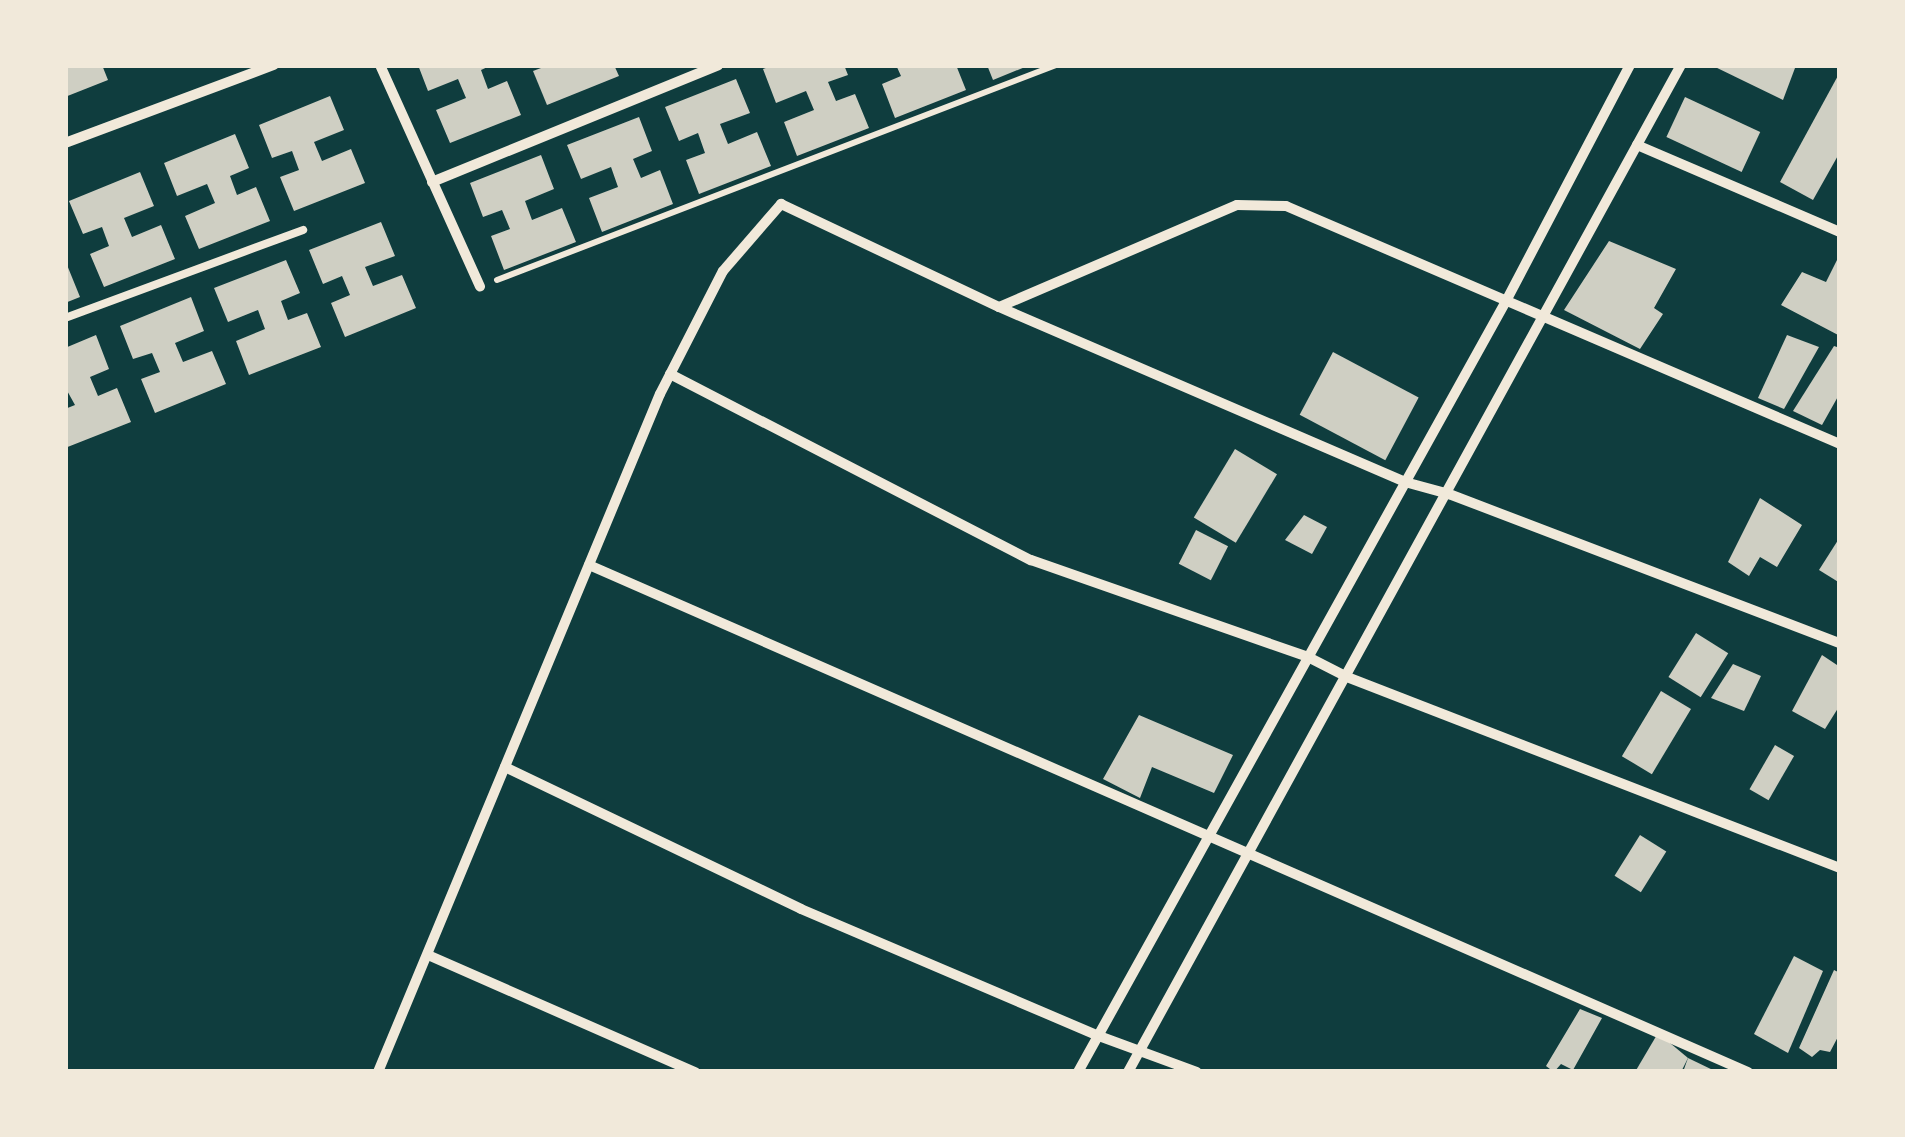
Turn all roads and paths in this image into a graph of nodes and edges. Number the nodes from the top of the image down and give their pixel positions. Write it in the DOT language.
graph roads {
  1 [pos="274,65"];
  2 [pos="380,65"];
  3 [pos="718,65"];
  4 [pos="1056,65"];
  5 [pos="1630,65"];
  6 [pos="1681,65"];
  7 [pos="65,143"];
  8 [pos="1638,145"];
  9 [pos="432,182"];
  10 [pos="303,230"];
  11 [pos="1840,232"];
  12 [pos="480,286"];
  13 [pos="1505,303"];
  14 [pos="999,308"];
  15 [pos="1546,316"];
  16 [pos="65,318"];
  17 [pos="670,374"];
  18 [pos="1840,444"];
  19 [pos="1406,482"];
  20 [pos="1448,494"];
  21 [pos="589,564"];
  22 [pos="1840,643"];
  23 [pos="1308,657"];
  24 [pos="1348,678"];
  25 [pos="506,766"];
  26 [pos="1207,839"];
  27 [pos="1250,856"];
  28 [pos="1840,868"];
  29 [pos="428,955"];
  30 [pos="1099,1036"];
  31 [pos="1140,1048"];
  32 [pos="378,1072"];
  33 [pos="695,1072"];
  34 [pos="1078,1072"];
  35 [pos="1128,1072"];
  36 [pos="1197,1072"];
  37 [pos="1748,1072"];
  1 -- 7 [label="street"];
  2 -- 9 [label="street"];
  3 -- 9 [label="street"];
  4 -- 12 [label="path"];
  5 -- 13 [label="street"];
  6 -- 8 [label="street"];
  8 -- 11 [label="street"];
  8 -- 15 [label="street"];
  9 -- 12 [label="street"];
  10 -- 16 [label="lane"];
  13 -- 14 [label="street"];
  13 -- 15 [label="street"];
  13 -- 19 [label="street"];
  14 -- 17 [label="street"];
  14 -- 19 [label="street"];
  15 -- 18 [label="street"];
  15 -- 20 [label="street"];
  17 -- 21 [label="street"];
  17 -- 23 [label="street"];
  19 -- 20 [label="street"];
  19 -- 23 [label="street"];
  20 -- 22 [label="street"];
  20 -- 24 [label="street"];
  21 -- 25 [label="street"];
  21 -- 26 [label="street"];
  23 -- 24 [label="street"];
  23 -- 26 [label="street"];
  24 -- 27 [label="street"];
  24 -- 28 [label="street"];
  25 -- 29 [label="street"];
  25 -- 30 [label="street"];
  26 -- 27 [label="street"];
  26 -- 30 [label="street"];
  27 -- 31 [label="street"];
  27 -- 37 [label="street"];
  29 -- 32 [label="street"];
  29 -- 33 [label="street"];
  30 -- 31 [label="street"];
  30 -- 34 [label="street"];
  31 -- 35 [label="street"];
  31 -- 36 [label="street"];
}
